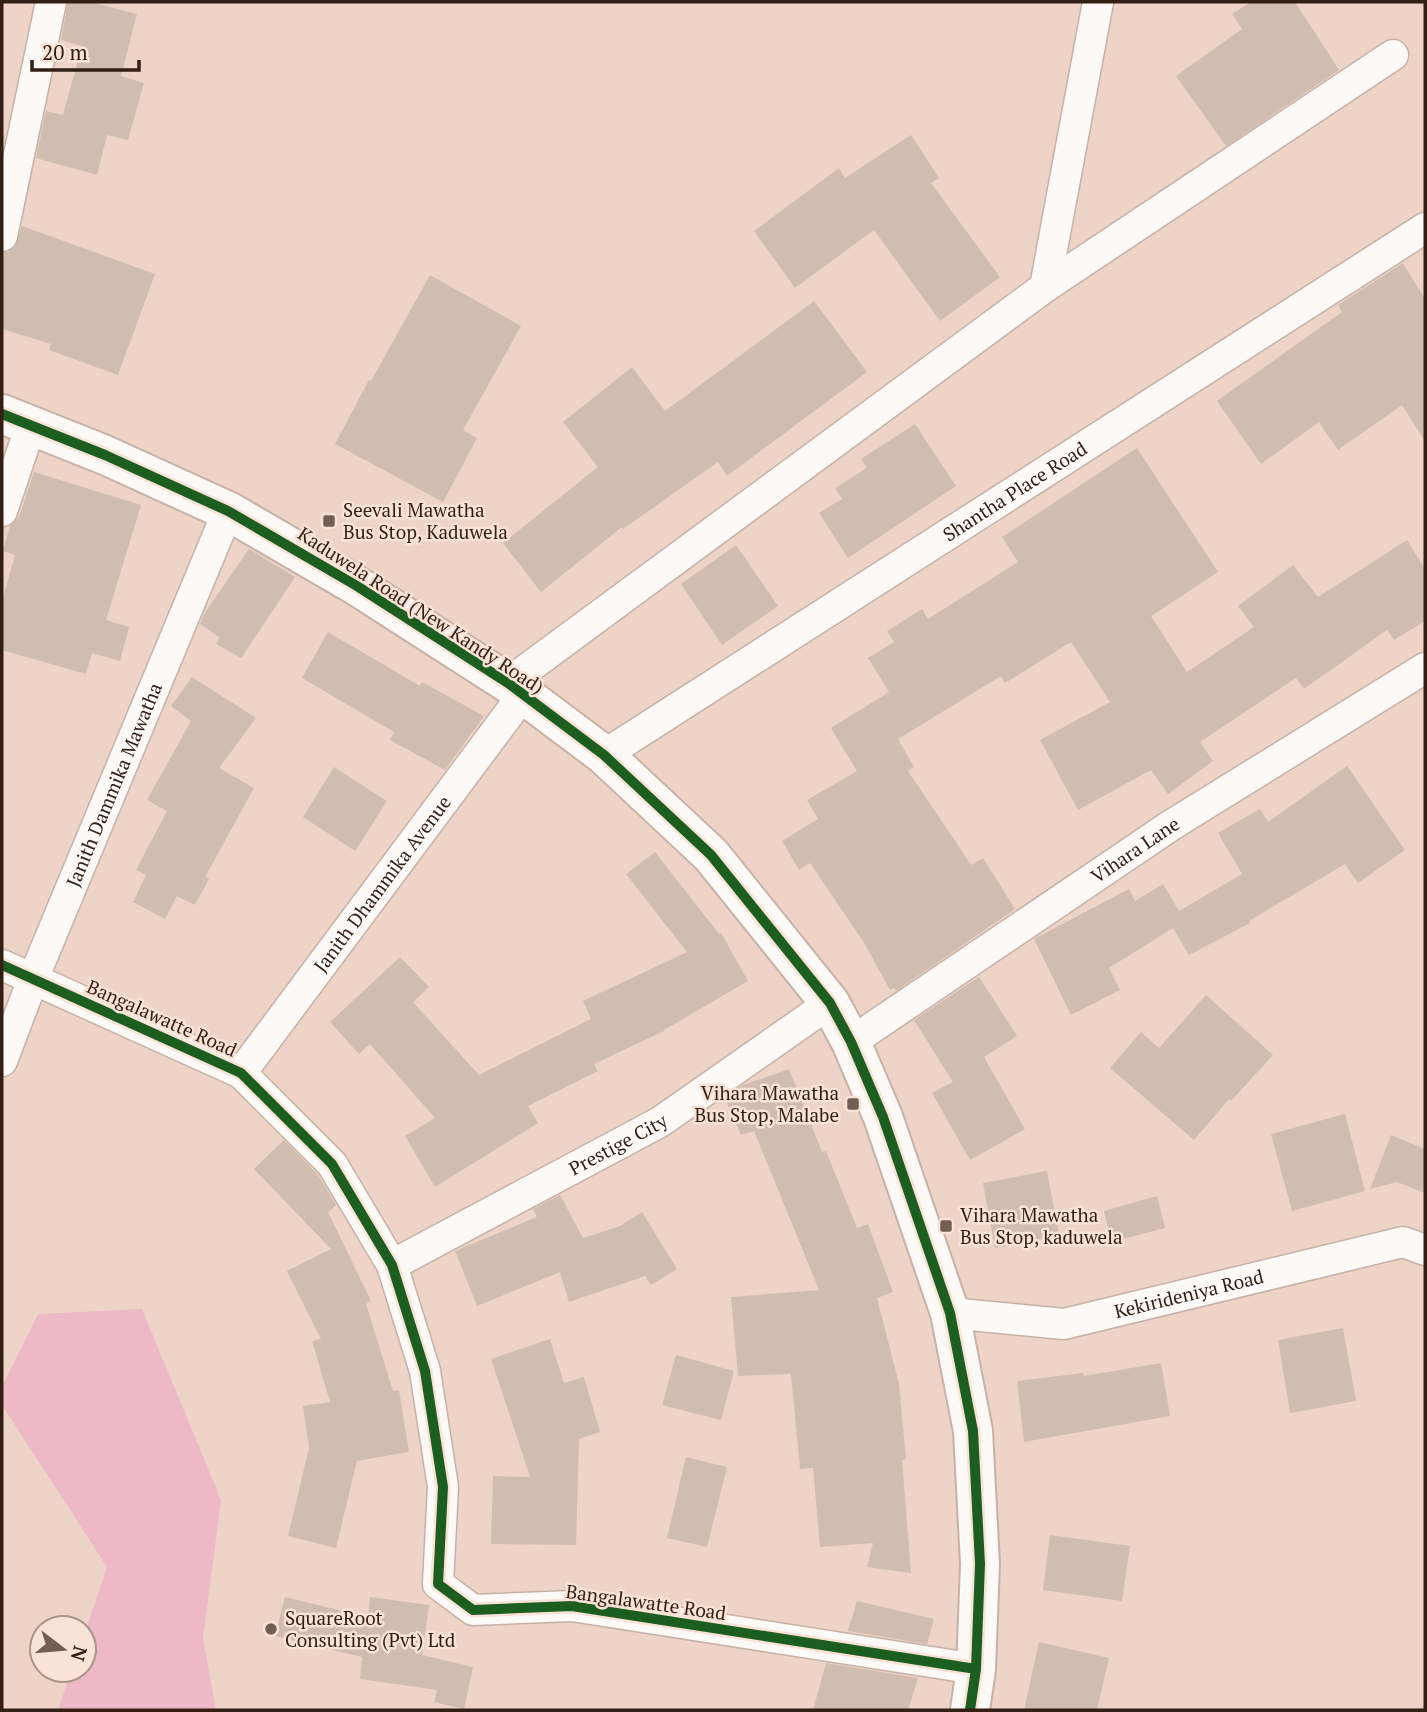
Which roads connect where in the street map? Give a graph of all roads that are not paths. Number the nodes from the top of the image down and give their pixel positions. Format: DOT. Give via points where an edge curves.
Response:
graph roads {
  1 [pos="51,2"];
  2 [pos="1098,2"];
  3 [pos="1393,55"];
  4 [pos="1425,228"];
  5 [pos="2,236"];
  6 [pos="1045,287"];
  7 [pos="16,420"];
  8 [pos="2,511"];
  9 [pos="228,511"];
  10 [pos="1425,668"];
  11 [pos="515,689"];
  12 [pos="604,755"];
  13 [pos="2,965"];
  14 [pos="33,979"];
  15 [pos="830,1003"];
  16 [pos="851,1042"];
  17 [pos="2,1061"];
  18 [pos="241,1073"];
  19 [pos="1425,1250"];
  20 [pos="392,1265"];
  21 [pos="950,1313"];
  22 [pos="976,1669"];
  23 [pos="970,1710"];
  1 -- 5 [label="street"];
  2 -- 6 [label="street"];
  3 -- 6 [label="street, Janith Dhammika Avenue"];
  4 -- 12 [label="street, Shantha Place Road"];
  6 -- 11 [label="street, Janith Dhammika Avenue"];
  7 -- 8 [label="street"];
  7 -- 9 [label="main road, Kaduwela Road (New Kandy Road)"];
  9 -- 11 [label="main road, Kaduwela Road (New Kandy Road)" via="356,586"];
  9 -- 14 [label="street, Janith Dammika Mawatha"];
  10 -- 16 [label="street, Vihara Lane" via="1170,826"];
  11 -- 12 [label="main road, Kaduwela Road (New Kandy Road)"];
  11 -- 18 [label="street, Janith Dhammika Avenue"];
  12 -- 15 [label="main road, Kaduwela Road (New Kandy Road)" via="711,855"];
  13 -- 14 [label="street, Bangalawatte Road"];
  14 -- 17 [label="street, Janith Dammika Mawatha"];
  14 -- 18 [label="street, Bangalawatte Road"];
  15 -- 16 [label="main road, Kaduwela Road (New Kandy Road)"];
  15 -- 20 [label="street, Prestige City" via="660,1122"];
  16 -- 21 [label="main road, Kaduwela Road (New Kandy Road)" via="883,1116"];
  18 -- 20 [label="street, Bangalawatte Road" via="332,1164"];
  19 -- 21 [label="street, Kekirideniya Road" via="1403,1242 1064,1324"];
  20 -- 22 [label="street, Bangalawatte Road" via="425,1371 443,1487 438,1584 473,1609 572,1606"];
  21 -- 22 [label="main road, Kaduwela Road (New Kandy Road)" via="973,1431 980,1564"];
  22 -- 23 [label="main road, Kaduwela Road (New Kandy Road)"];
}
